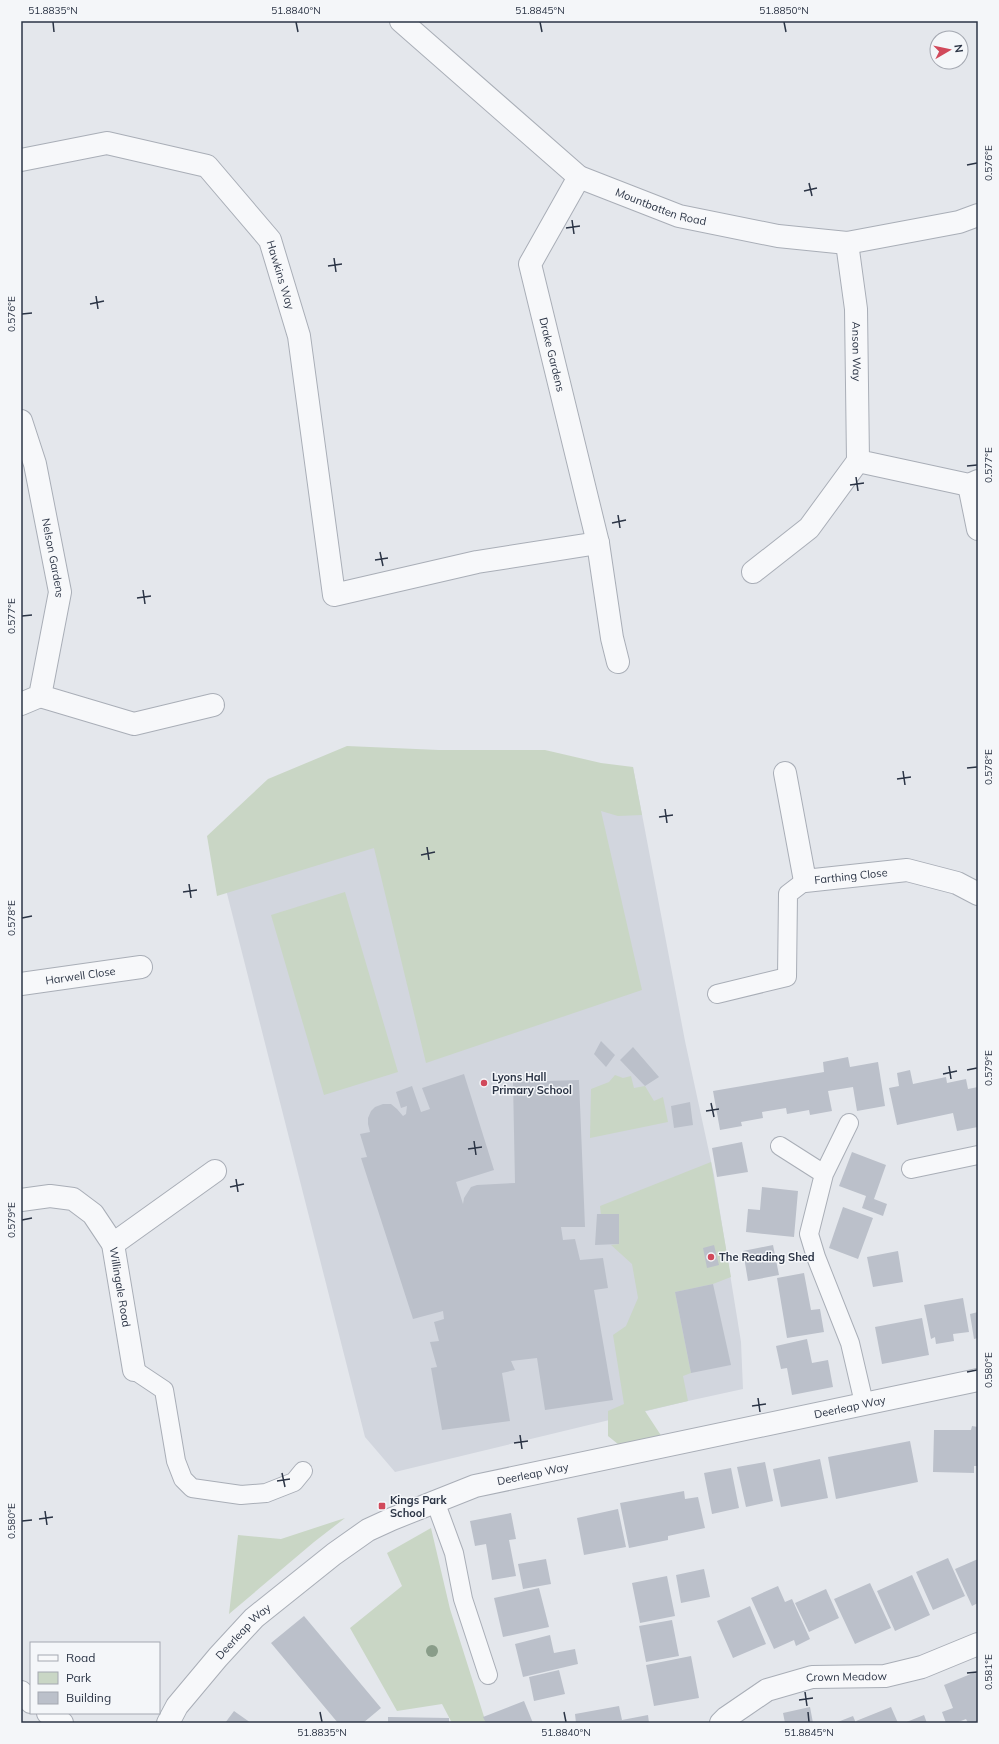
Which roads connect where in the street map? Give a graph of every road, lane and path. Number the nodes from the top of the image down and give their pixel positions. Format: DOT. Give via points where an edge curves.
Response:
graph roads {
  1 [pos="406,23"];
  2 [pos="21,160"];
  3 [pos="579,177"];
  4 [pos="978,215"];
  5 [pos="847,243"];
  6 [pos="21,421"];
  7 [pos="858,461"];
  8 [pos="974,483"];
  9 [pos="978,529"];
  10 [pos="598,543"];
  11 [pos="753,572"];
  12 [pos="618,662"];
  13 [pos="31,700"];
  14 [pos="213,705"];
  15 [pos="785,773"];
  16 [pos="805,881"];
  17 [pos="978,894"];
  18 [pos="141,967"];
  19 [pos="21,984"];
  20 [pos="717,994"];
  21 [pos="849,1123"];
  22 [pos="780,1146"];
  23 [pos="978,1155"];
  24 [pos="911,1169"];
  25 [pos="215,1171"];
  26 [pos="824,1174"];
  27 [pos="21,1200"];
  28 [pos="112,1244"];
  29 [pos="134,1370"];
  30 [pos="978,1380"];
  31 [pos="864,1403"];
  32 [pos="303,1471"];
  33 [pos="435,1501"];
  34 [pos="978,1644"];
  35 [pos="488,1675"];
  36 [pos="21,1692"];
  37 [pos="30,1701"];
  38 [pos="49,1714"];
  39 [pos="62,1723"];
  40 [pos="168,1723"];
  41 [pos="721,1723"];
  1 -- 3 [label="street, Mountbatten Road"];
  2 -- 10 [label="street, Hawkins Way" via="107,142 207,166 270,240 299,336 334,595 478,562"];
  3 -- 5 [label="street, Mountbatten Road" via="679,216 778,236"];
  3 -- 10 [label="street, Drake Gardens" via="530,264"];
  4 -- 5 [label="street, Mountbatten Road" via="959,222"];
  5 -- 7 [label="street, Anson Way" via="856,309"];
  6 -- 13 [label="street, Nelson Gardens" via="35,464 60,592"];
  7 -- 8 [label="street"];
  7 -- 11 [label="street" via="810,528"];
  8 -- 9 [label="street"];
  10 -- 12 [label="street, Drake Gardens"];
  13 -- 14 [label="street, Nelson Gardens" via="134,724"];
  15 -- 16 [label="street, Farthing Close"];
  16 -- 17 [label="street, Farthing Close" via="907,870 957,883"];
  16 -- 20 [label="lane" via="788,894 788,977"];
  18 -- 19 [label="street, Harwell Close"];
  21 -- 26 [label="lane"];
  22 -- 26 [label="lane"];
  23 -- 24 [label="lane"];
  25 -- 28 [label="street"];
  26 -- 31 [label="lane" via="809,1234 850,1342"];
  27 -- 28 [label="street, Willingale Road" via="50,1196 73,1199 93,1214"];
  28 -- 29 [label="street, Willingale Road"];
  29 -- 32 [label="lane" via="164,1390 176,1461 183,1479 192,1488 241,1495 266,1493 294,1482"];
  30 -- 31 [label="street, Deerleap Way"];
  31 -- 33 [label="street, Deerleap Way" via="475,1486"];
  33 -- 35 [label="lane" via="454,1552 463,1599"];
  33 -- 40 [label="street, Deerleap Way" via="368,1530 312,1570 254,1618 218,1657 178,1706"];
  34 -- 41 [label="street, Crown Meadow" via="922,1667 885,1676 812,1677 767,1690"];
  36 -- 37 [label="street"];
  38 -- 39 [label="street"];
}
